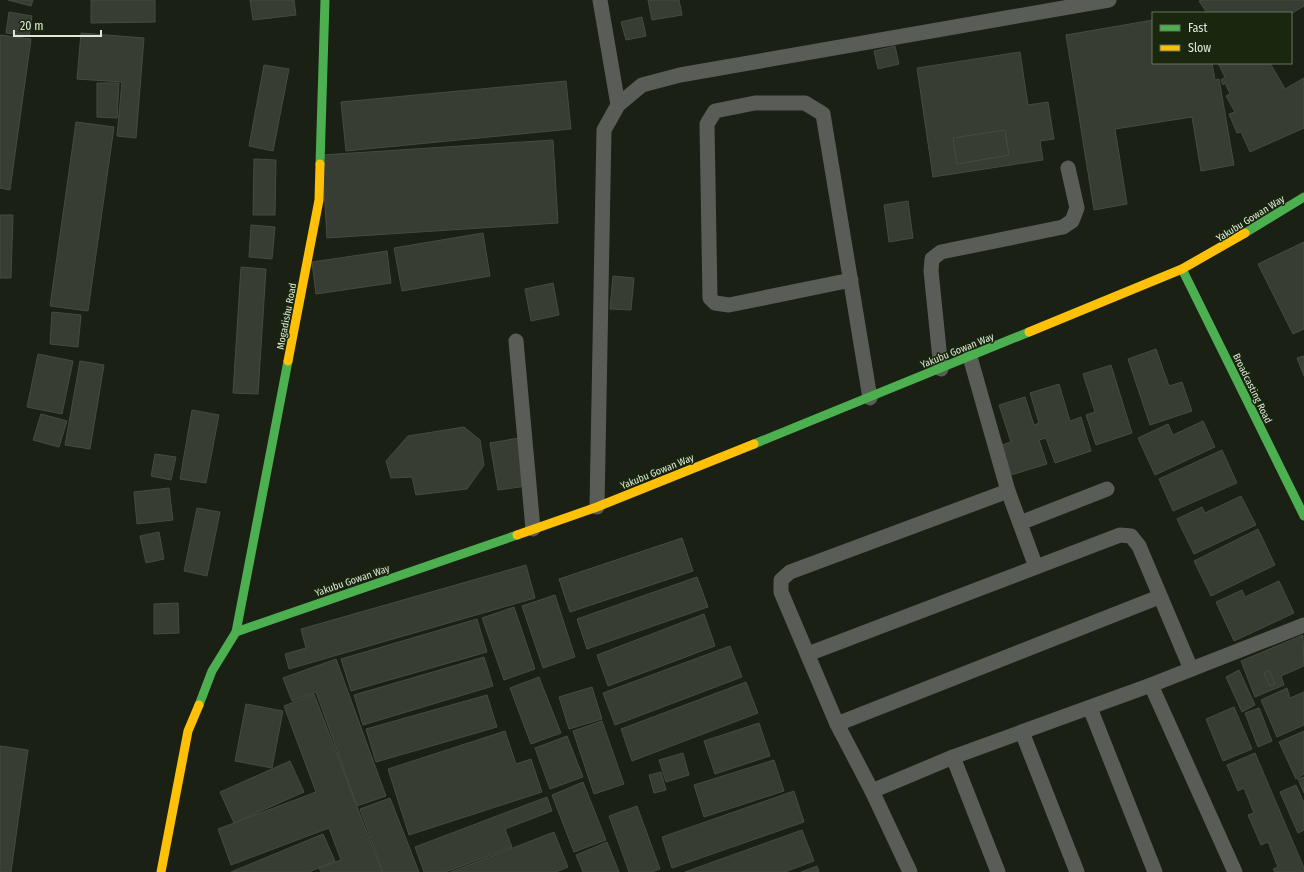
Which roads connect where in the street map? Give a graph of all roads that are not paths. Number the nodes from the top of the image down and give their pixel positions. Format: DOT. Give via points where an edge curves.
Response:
graph roads {
  1 [pos="325,0"];
  2 [pos="600,0"];
  3 [pos="1109,0"];
  4 [pos="618,105"];
  5 [pos="1068,168"];
  6 [pos="1304,198"];
  7 [pos="1182,269"];
  8 [pos="851,280"];
  9 [pos="516,341"];
  10 [pos="970,357"];
  11 [pos="941,369"];
  12 [pos="870,398"];
  13 [pos="1107,489"];
  14 [pos="1008,491"];
  15 [pos="597,507"];
  16 [pos="1304,516"];
  17 [pos="1020,522"];
  18 [pos="533,529"];
  19 [pos="1036,567"];
  20 [pos="1160,597"];
  21 [pos="1304,625"];
  22 [pos="236,632"];
  23 [pos="808,654"];
  24 [pos="1191,669"];
  25 [pos="1151,685"];
  26 [pos="1090,708"];
  27 [pos="837,724"];
  28 [pos="1022,732"];
  29 [pos="953,757"];
  30 [pos="872,791"];
  31 [pos="161,872"];
  32 [pos="910,872"];
  33 [pos="998,872"];
  34 [pos="1077,872"];
  35 [pos="1155,872"];
  36 [pos="1235,872"];
  1 -- 22 [label="street, Mogadishu Road" via="319,200"];
  2 -- 4 [label="lane"];
  3 -- 4 [label="lane" via="680,75 642,85"];
  4 -- 15 [label="lane" via="604,130"];
  5 -- 11 [label="lane" via="1077,208 1072,221 1062,227 941,252 932,259"];
  6 -- 7 [label="street, Yakubu Gowan Way"];
  7 -- 10 [label="street, Yakubu Gowan Way"];
  7 -- 16 [label="street, Broadcasting Road"];
  8 -- 8 [label="lane" via="823,114 805,103 755,103 715,111 707,124 710,298 715,303 729,305"];
  8 -- 12 [label="lane"];
  9 -- 18 [label="lane"];
  10 -- 11 [label="street, Yakubu Gowan Way"];
  10 -- 14 [label="lane"];
  11 -- 12 [label="street, Yakubu Gowan Way"];
  12 -- 15 [label="street, Yakubu Gowan Way"];
  13 -- 17 [label="lane"];
  14 -- 17 [label="lane"];
  14 -- 23 [label="lane" via="790,572 781,580 781,592"];
  15 -- 18 [label="street, Yakubu Gowan Way"];
  17 -- 19 [label="lane"];
  18 -- 22 [label="street, Yakubu Gowan Way"];
  19 -- 20 [label="lane" via="1120,535 1131,536 1138,546"];
  19 -- 23 [label="lane"];
  20 -- 24 [label="lane"];
  20 -- 27 [label="lane"];
  21 -- 24 [label="lane"];
  22 -- 31 [label="street" via="212,671 188,731"];
  23 -- 27 [label="lane"];
  24 -- 25 [label="lane"];
  25 -- 26 [label="lane"];
  25 -- 36 [label="lane"];
  26 -- 28 [label="lane"];
  26 -- 35 [label="lane"];
  27 -- 30 [label="lane"];
  28 -- 29 [label="lane"];
  28 -- 34 [label="lane"];
  29 -- 30 [label="lane"];
  29 -- 33 [label="lane"];
  30 -- 32 [label="lane"];
}
